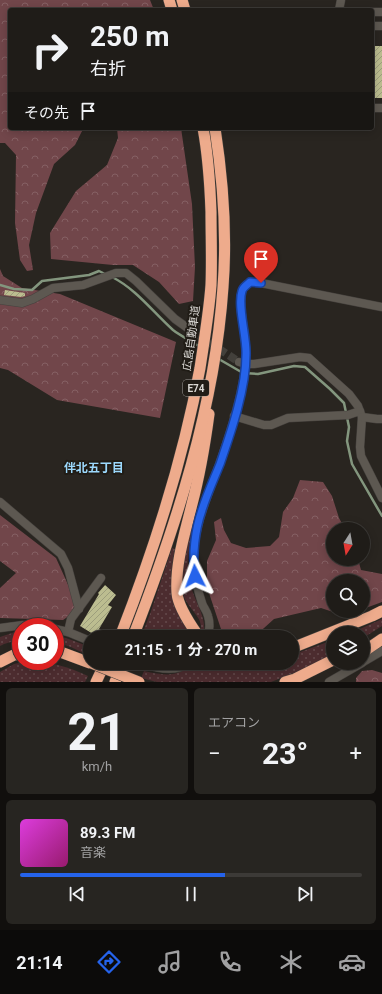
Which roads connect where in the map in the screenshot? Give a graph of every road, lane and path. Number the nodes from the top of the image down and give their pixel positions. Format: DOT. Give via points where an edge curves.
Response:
graph roads {
  1 [pos="203,130"];
  2 [pos="215,130"];
  3 [pos="0,300"];
  4 [pos="382,307"];
  5 [pos="188,329"];
  6 [pos="218,340"];
  7 [pos="242,363"];
  8 [pos="361,414"];
  9 [pos="234,416"];
  10 [pos="382,419"];
  11 [pos="382,498"];
  12 [pos="0,502"];
  13 [pos="101,578"];
  14 [pos="78,609"];
  15 [pos="382,611"];
  16 [pos="12,626"];
  17 [pos="0,628"];
  18 [pos="122,630"];
  19 [pos="136,630"];
  20 [pos="197,630"];
  21 [pos="209,630"];
  22 [pos="64,631"];
  23 [pos="382,631"];
  24 [pos="68,632"];
  25 [pos="83,638"];
  26 [pos="370,639"];
  27 [pos="382,639"];
  28 [pos="299,645"];
  29 [pos="370,647"];
  30 [pos="12,649"];
  31 [pos="382,651"];
  32 [pos="0,653"];
  33 [pos="64,654"];
  34 [pos="12,656"];
  35 [pos="370,658"];
  36 [pos="64,659"];
  37 [pos="0,662"];
  38 [pos="83,662"];
  39 [pos="83,663"];
  40 [pos="326,663"];
  41 [pos="99,670"];
  42 [pos="102,670"];
  43 [pos="105,670"];
  44 [pos="107,670"];
  45 [pos="120,670"];
  46 [pos="328,670"];
  47 [pos="350,670"];
  48 [pos="96,682"];
  49 [pos="102,682"];
  50 [pos="115,682"];
  51 [pos="120,682"];
  52 [pos="138,682"];
  53 [pos="285,682"];
  54 [pos="304,682"];
  55 [pos="329,682"];
  1 -- 18 [label="highway, 広島自動車道 / E74" via="210,182 211,234 211,285 205,336 195,395 170,495"];
  2 -- 6 [label="highway, E74" via="222,181 224,234"];
  3 -- 5 [label="street" via="22,303 52,288 83,285 116,273 126,273"];
  4 -- 7 [label="street" via="250,282 242,289 240,300 246,344"];
  6 -- 19 [label="highway, E74" via="202,420 182,496"];
  6 -- 20 [label="highway" via="207,435 178,570 177,595 187,620"];
  7 -- 8 [label="street" via="309,358 349,394"];
  7 -- 9 [label="street"];
  8 -- 9 [label="street" via="288,418 264,426"];
  8 -- 10 [label="street" via="377,420"];
  8 -- 11 [label="street" via="361,456"];
  9 -- 21 [label="street" via="201,511 195,545 194,566 197,586 208,616"];
  12 -- 14 [label="street" via="60,554 68,568"];
  13 -- 14 [label="street"];
  14 -- 24 [label="street" via="71,619"];
  15 -- 28 [label="highway"];
  16 -- 17 [label="street"];
  22 -- 24 [label="street"];
  23 -- 26 [label="highway"];
  24 -- 25 [label="street"];
  27 -- 29 [label="highway"];
  30 -- 32 [label="highway"];
  31 -- 35 [label="street"];
  33 -- 38 [label="highway"];
  34 -- 37 [label="highway"];
  36 -- 39 [label="highway"];
  40 -- 53 [label="highway"];
  41 -- 51 [label="highway"];
  42 -- 48 [label="highway"];
  43 -- 52 [label="highway, bridge"];
  44 -- 49 [label="highway"];
  45 -- 50 [label="highway"];
  46 -- 54 [label="highway"];
  47 -- 55 [label="street"];
}
